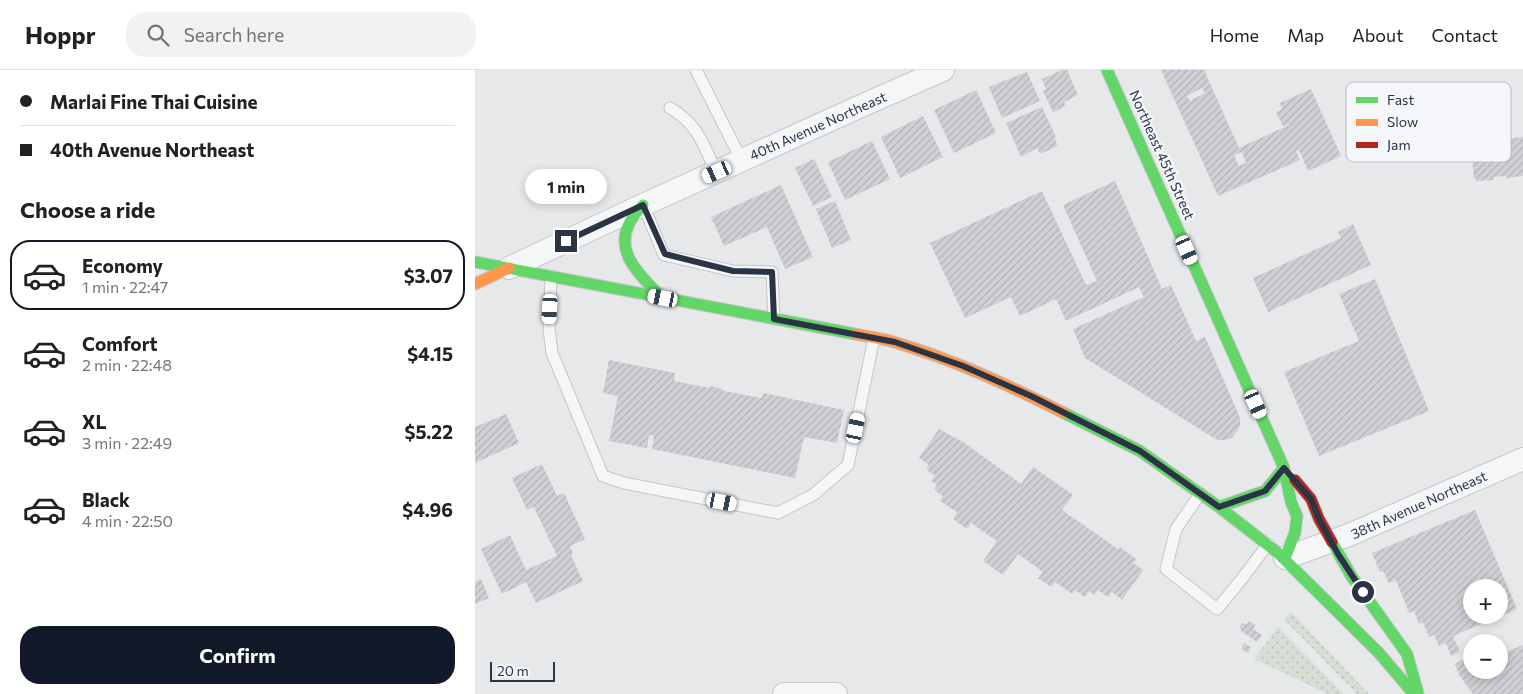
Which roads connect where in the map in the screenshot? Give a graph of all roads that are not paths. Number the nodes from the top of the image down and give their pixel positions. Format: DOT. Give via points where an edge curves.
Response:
graph roads {
  1 [pos="695,70"];
  2 [pos="943,70"];
  3 [pos="1107,70"];
  4 [pos="670,108"];
  5 [pos="742,161"];
  6 [pos="717,172"];
  7 [pos="643,205"];
  8 [pos="475,262"];
  9 [pos="509,268"];
  10 [pos="551,276"];
  11 [pos="475,284"];
  12 [pos="663,298"];
  13 [pos="774,319"];
  14 [pos="874,338"];
  15 [pos="1523,459"];
  16 [pos="1284,468"];
  17 [pos="1199,494"];
  18 [pos="1219,507"];
  19 [pos="1332,542"];
  20 [pos="1276,551"];
  21 [pos="784,694"];
  22 [pos="836,694"];
  23 [pos="1413,694"];
  24 [pos="1418,694"];
  1 -- 5 [label="lane"];
  2 -- 5 [label="street, 40th Avenue Northeast"];
  3 -- 16 [label="main road, Northeast 45th Street"];
  4 -- 6 [label="lane" via="681,114 700,136"];
  5 -- 6 [label="street, 40th Avenue Northeast"];
  6 -- 7 [label="street, 40th Avenue Northeast"];
  7 -- 9 [label="street, 40th Avenue Northeast"];
  7 -- 12 [label="main road" via="629,223 623,243 632,266"];
  7 -- 13 [label="lane" via="665,254 733,271 772,272"];
  8 -- 9 [label="main road"];
  9 -- 10 [label="main road"];
  9 -- 11 [label="main road, 40th Avenue Northeast"];
  10 -- 12 [label="main road"];
  10 -- 14 [label="lane" via="549,329 552,353 603,476 624,483 778,513 813,495 848,464"];
  12 -- 13 [label="main road"];
  13 -- 14 [label="main road"];
  14 -- 17 [label="main road" via="963,366 1031,396 1140,451"];
  15 -- 19 [label="street, 38th Avenue Northeast"];
  16 -- 18 [label="main road" via="1265,491"];
  16 -- 19 [label="main road" via="1311,499"];
  16 -- 20 [label="main road, Northeast 45th Street" via="1297,516 1295,533"];
  17 -- 18 [label="main road"];
  17 -- 20 [label="lane" via="1176,529 1166,569 1217,609 1241,580"];
  18 -- 20 [label="main road"];
  19 -- 20 [label="street, 38th Avenue Northeast"];
  19 -- 24 [label="main road" via="1352,577 1407,654"];
  20 -- 23 [label="main road" via="1379,652"];
  21 -- 22 [label="street"];
}
